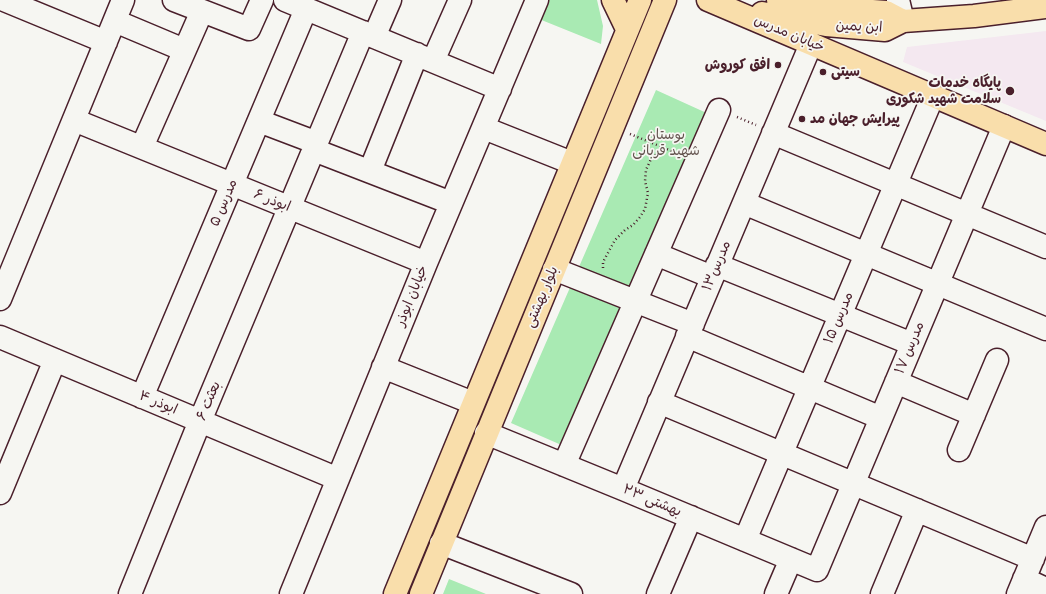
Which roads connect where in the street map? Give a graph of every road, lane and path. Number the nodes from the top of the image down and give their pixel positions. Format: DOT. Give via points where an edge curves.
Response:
graph roads {
  1 [pos="4,0"];
  2 [pos="123,0"];
  3 [pos="174,0"];
  4 [pos="262,0"];
  5 [pos="285,0"];
  6 [pos="390,0"];
  7 [pos="460,0"];
  8 [pos="537,0"];
  9 [pos="613,0"];
  10 [pos="640,0"];
  11 [pos="665,0"];
  12 [pos="778,0"];
  13 [pos="714,3"];
  14 [pos="831,4"];
  15 [pos="1046,7"];
  16 [pos="45,8"];
  17 [pos="318,8"];
  18 [pos="900,10"];
  19 [pos="202,11"];
  20 [pos="115,21"];
  21 [pos="627,29"];
  22 [pos="369,35"];
  23 [pos="106,42"];
  24 [pos="811,44"];
  25 [pos="184,50"];
  26 [pos="425,58"];
  27 [pos="614,62"];
  28 [pos="636,70"];
  29 [pos="500,89"];
  30 [pos="933,96"];
  31 [pos="719,110"];
  32 [pos="74,120"];
  33 [pos="259,121"];
  34 [pos="613,126"];
  35 [pos="1004,126"];
  36 [pos="484,128"];
  37 [pos="773,133"];
  38 [pos="1040,136"];
  39 [pos="315,146"];
  40 [pos="142,147"];
  41 [pos="664,148"];
  42 [pos="696,162"];
  43 [pos="572,163"];
  44 [pos="370,171"];
  45 [pos="232,184"];
  46 [pos="896,184"];
  47 [pos="744,202"];
  48 [pos="451,203"];
  49 [pos="290,208"];
  50 [pos="967,214"];
  51 [pos="1046,246"];
  52 [pos="656,254"];
  53 [pos="866,254"];
  54 [pos="426,263"];
  55 [pos="554,268"];
  56 [pos="715,271"];
  57 [pos="938,284"];
  58 [pos="602,288"];
  59 [pos="0,299"];
  60 [pos="636,301"];
  61 [pos="840,315"];
  62 [pos="1046,329"];
  63 [pos="690,330"];
  64 [pos="0,337"];
  65 [pos="912,344"];
  66 [pos="55,360"];
  67 [pos="997,360"];
  68 [pos="383,367"];
  69 [pos="896,382"];
  70 [pos="809,388"];
  71 [pos="142,396"];
  72 [pos="659,402"];
  73 [pos="473,403"];
  74 [pos="974,414"];
  75 [pos="881,418"];
  76 [pos="200,421"];
  77 [pos="486,433"];
  78 [pos="959,450"];
  79 [pos="782,454"];
  80 [pos="564,465"];
  81 [pos="338,479"];
  82 [pos="853,484"];
  83 [pos="623,489"];
  84 [pos="0,493"];
  85 [pos="917,510"];
  86 [pos="691,517"];
  87 [pos="1046,527"];
  88 [pos="745,540"];
  89 [pos="441,543"];
  90 [pos="791,559"];
  91 [pos="1032,559"];
  92 [pos="817,570"];
  93 [pos="1021,587"];
  94 [pos="1046,589"];
  95 [pos="130,594"];
  96 [pos="291,594"];
  97 [pos="395,594"];
  98 [pos="420,594"];
  99 [pos="571,594"];
  100 [pos="658,594"];
  101 [pos="776,594"];
  102 [pos="882,594"];
  1 -- 16 [label="street"];
  2 -- 20 [label="street"];
  3 -- 19 [label="street"];
  4 -- 19 [label="street" via="249,29"];
  5 -- 17 [label="street"];
  6 -- 22 [label="street, بعثت ۶"];
  7 -- 26 [label="street"];
  8 -- 29 [label="street, خیابان ابوذر"];
  9 -- 21 [label="main road"];
  10 -- 21 [label="main road, بلوار بهشتی"];
  11 -- 28 [label="main road, بلوار بهشتی"];
  12 -- 14 [label="main road, خیابان مدرس"];
  13 -- 18 [label="main road, ابن یمین" via="826,25 885,30"];
  13 -- 24 [label="main road, خیابان مدرس"];
  14 -- 18 [label="main road, خیابان مدرس" via="886,12"];
  15 -- 18 [label="main road, ابن یمین" via="974,16"];
  16 -- 23 [label="street"];
  17 -- 22 [label="street"];
  17 -- 33 [label="street, مدرس ۵"];
  19 -- 25 [label="street"];
  20 -- 23 [label="street"];
  20 -- 25 [label="street"];
  21 -- 27 [label="main road, بلوار بهشتی"];
  22 -- 26 [label="street"];
  22 -- 39 [label="street, بعثت ۶"];
  23 -- 32 [label="street"];
  24 -- 30 [label="main road, خیابان مدرس"];
  24 -- 37 [label="street, مدرس۱۳"];
  25 -- 40 [label="street"];
  26 -- 29 [label="street"];
  26 -- 44 [label="street"];
  27 -- 28 [label="main road"];
  27 -- 43 [label="main road, بلوار بهشتی"];
  28 -- 34 [label="main road, بلوار بهشتی"];
  29 -- 36 [label="street, خیابان ابوذر"];
  30 -- 35 [label="main road, خیابان مدرس"];
  30 -- 46 [label="street, مدرس ۱۵"];
  31 -- 37 [label="path"];
  31 -- 42 [label="street"];
  32 -- 40 [label="street, ابوذر ۶"];
  32 -- 59 [label="street"];
  33 -- 39 [label="street"];
  33 -- 45 [label="street, مدرس ۵"];
  34 -- 41 [label="path"];
  34 -- 55 [label="main road, بلوار بهشتی"];
  35 -- 38 [label="main road, خیابان مدرس"];
  35 -- 50 [label="street, مدرس ۱۷"];
  36 -- 43 [label="street"];
  36 -- 48 [label="street, خیابان ابوذر"];
  37 -- 46 [label="street"];
  37 -- 47 [label="street, مدرس۱۳"];
  39 -- 44 [label="street"];
  39 -- 49 [label="street, بعثت ۶"];
  40 -- 45 [label="street, ابوذر ۶"];
  41 -- 42 [label="path"];
  41 -- 58 [label="path" via="651,159 646,170 648,193 645,209 633,225 615,240 603,262"];
  42 -- 52 [label="street"];
  43 -- 73 [label="main road, بلوار بهشتی"];
  44 -- 48 [label="street"];
  45 -- 49 [label="street, ابوذر ۶"];
  45 -- 71 [label="street, مدرس ۵"];
  46 -- 50 [label="street"];
  46 -- 53 [label="street, مدرس ۱۵"];
  47 -- 53 [label="street"];
  47 -- 56 [label="street, مدرس۱۳"];
  48 -- 54 [label="street, خیابان ابوذر"];
  49 -- 54 [label="street, ابوذر ۶"];
  49 -- 76 [label="street, بعثت ۶"];
  50 -- 51 [label="street"];
  50 -- 57 [label="street, مدرس ۱۷"];
  52 -- 56 [label="street"];
  52 -- 60 [label="street"];
  53 -- 57 [label="street"];
  53 -- 61 [label="street, مدرس ۱۵"];
  54 -- 68 [label="street, خیابان ابوذر"];
  55 -- 58 [label="street"];
  55 -- 77 [label="main road, بلوار بهشتی"];
  56 -- 61 [label="street"];
  56 -- 63 [label="street, مدرس۱۳"];
  57 -- 62 [label="street"];
  57 -- 65 [label="street, مدرس ۱۷"];
  58 -- 60 [label="street"];
  60 -- 63 [label="street"];
  60 -- 80 [label="street"];
  61 -- 65 [label="street"];
  61 -- 70 [label="street, مدرس ۱۵"];
  63 -- 70 [label="street"];
  63 -- 72 [label="street, مدرس۱۳"];
  64 -- 66 [label="street, ابوذر ۴"];
  65 -- 69 [label="street, مدرس ۱۷"];
  66 -- 71 [label="street, ابوذر ۴"];
  66 -- 84 [label="street"];
  67 -- 74 [label="street"];
  68 -- 73 [label="street"];
  68 -- 81 [label="street, خیابان ابوذر"];
  69 -- 74 [label="street"];
  69 -- 75 [label="street, مدرس ۱۷"];
  70 -- 75 [label="street"];
  70 -- 79 [label="street, مدرس ۱۵"];
  71 -- 76 [label="street, ابوذر ۴"];
  72 -- 79 [label="street"];
  72 -- 83 [label="street, مدرس۱۳"];
  73 -- 97 [label="main road, بلوار بهشتی"];
  74 -- 78 [label="street"];
  75 -- 82 [label="street, مدرس ۱۷"];
  76 -- 81 [label="street, ابوذر ۴"];
  76 -- 95 [label="street, بعثت ۶"];
  77 -- 80 [label="street, بهشتی ۲۳"];
  77 -- 89 [label="main road, بلوار بهشتی"];
  79 -- 82 [label="street"];
  79 -- 88 [label="street, مدرس ۱۵"];
  80 -- 83 [label="street, بهشتی ۲۳"];
  81 -- 96 [label="street, خیابان ابوذر"];
  82 -- 85 [label="street"];
  82 -- 92 [label="street, مدرس ۱۷"];
  83 -- 86 [label="street, بهشتی ۲۳"];
  85 -- 91 [label="street"];
  85 -- 102 [label="street"];
  86 -- 88 [label="street, بهشتی ۲۳"];
  86 -- 100 [label="street"];
  87 -- 91 [label="street"];
  88 -- 90 [label="street, بهشتی ۲۳"];
  89 -- 98 [label="main road, بلوار بهشتی"];
  89 -- 99 [label="street"];
  90 -- 92 [label="street, بهشتی ۲۳"];
  90 -- 101 [label="street"];
  91 -- 93 [label="street"];
  93 -- 94 [label="street"];
}
